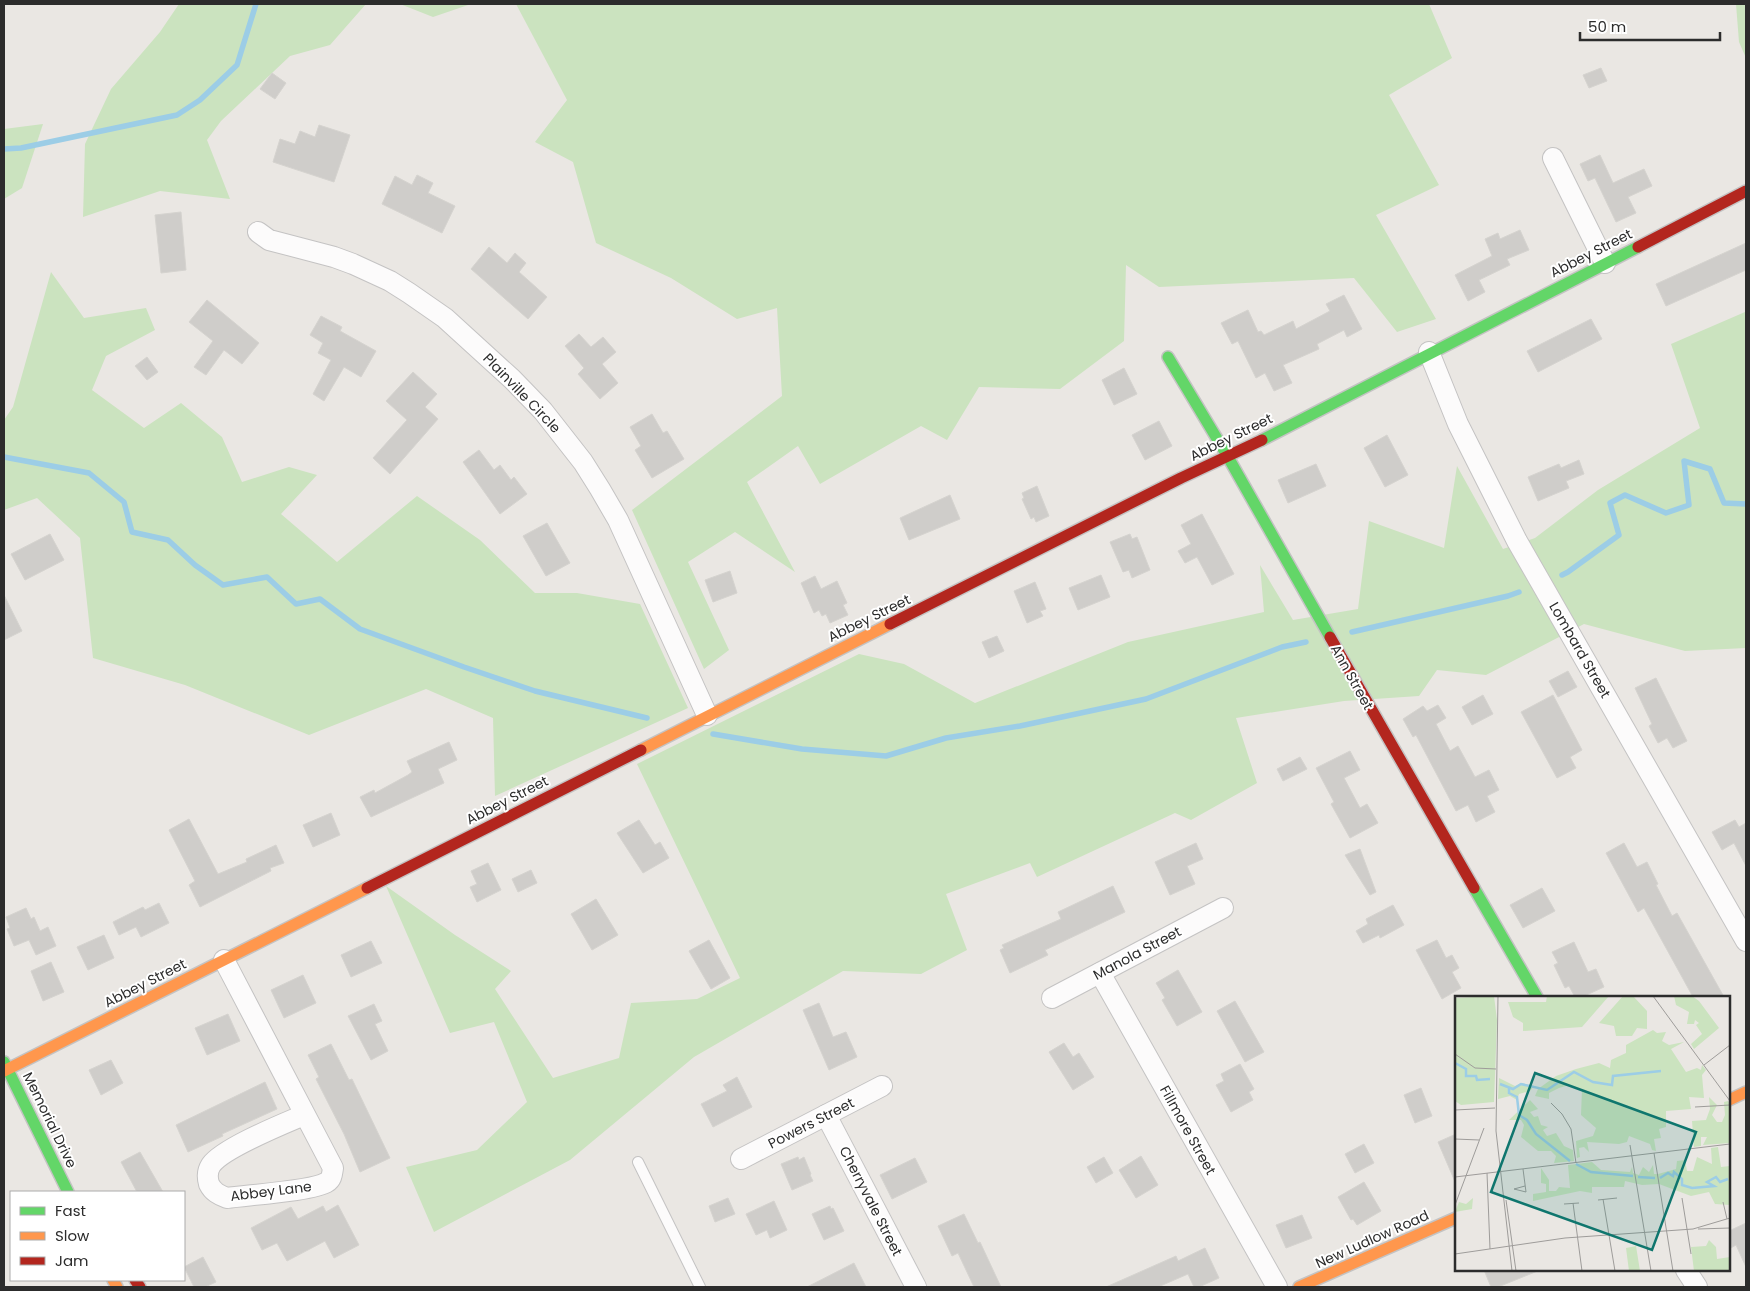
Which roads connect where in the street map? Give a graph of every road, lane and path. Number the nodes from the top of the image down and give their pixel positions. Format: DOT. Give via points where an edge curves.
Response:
graph roads {
  1 [pos="1553,158"];
  2 [pos="1746,191"];
  3 [pos="258,232"];
  4 [pos="1604,263"];
  5 [pos="1429,352"];
  6 [pos="1168,357"];
  7 [pos="1228,457"];
  8 [pos="708,715"];
  9 [pos="1223,908"];
  10 [pos="1746,941"];
  11 [pos="224,960"];
  12 [pos="1100,972"];
  13 [pos="1536,996"];
  14 [pos="1052,998"];
  15 [pos="5,1068"];
  16 [pos="882,1086"];
  17 [pos="1746,1092"];
  18 [pos="1730,1100"];
  19 [pos="304,1115"];
  20 [pos="826,1115"];
  21 [pos="741,1159"];
  22 [pos="638,1162"];
  23 [pos="67,1191"];
  24 [pos="1455,1218"];
  25 [pos="1687,1271"];
  26 [pos="700,1287"];
  27 [pos="916,1287"];
  28 [pos="1277,1287"];
  29 [pos="1299,1287"];
  30 [pos="1696,1287"];
  1 -- 4 [label="street"];
  2 -- 4 [label="street, Abbey Street"];
  3 -- 8 [label="street, Plainville Circle" via="270,240 334,257 390,281 445,318 543,411 583,462 618,520"];
  4 -- 5 [label="street, Abbey Street"];
  5 -- 7 [label="street, Abbey Street"];
  5 -- 10 [label="street, Lombard Street" via="1458,424 1516,542"];
  6 -- 7 [label="street, Ann Street"];
  7 -- 8 [label="street, Abbey Street"];
  7 -- 13 [label="street, Ann Street"];
  8 -- 11 [label="street, Abbey Street"];
  9 -- 12 [label="street, Manola Street"];
  11 -- 15 [label="street, Abbey Street"];
  11 -- 19 [label="street, Abbey Lane"];
  12 -- 14 [label="street, Manola Street"];
  12 -- 28 [label="street, Fillmore Street"];
  15 -- 23 [label="street, Memorial Drive"];
  16 -- 20 [label="street, Powers Street"];
  17 -- 18 [label="street"];
  19 -- 19 [label="street, Abbey Lane" via="221,1156 211,1164 208,1172 211,1188 227,1198 292,1190 328,1181 333,1168"];
  20 -- 21 [label="street, Powers Street"];
  20 -- 27 [label="street, Cherryvale Street"];
  22 -- 26 [label="lane"];
  24 -- 29 [label="street, New Ludlow Road"];
  25 -- 30 [label="street"];
}
